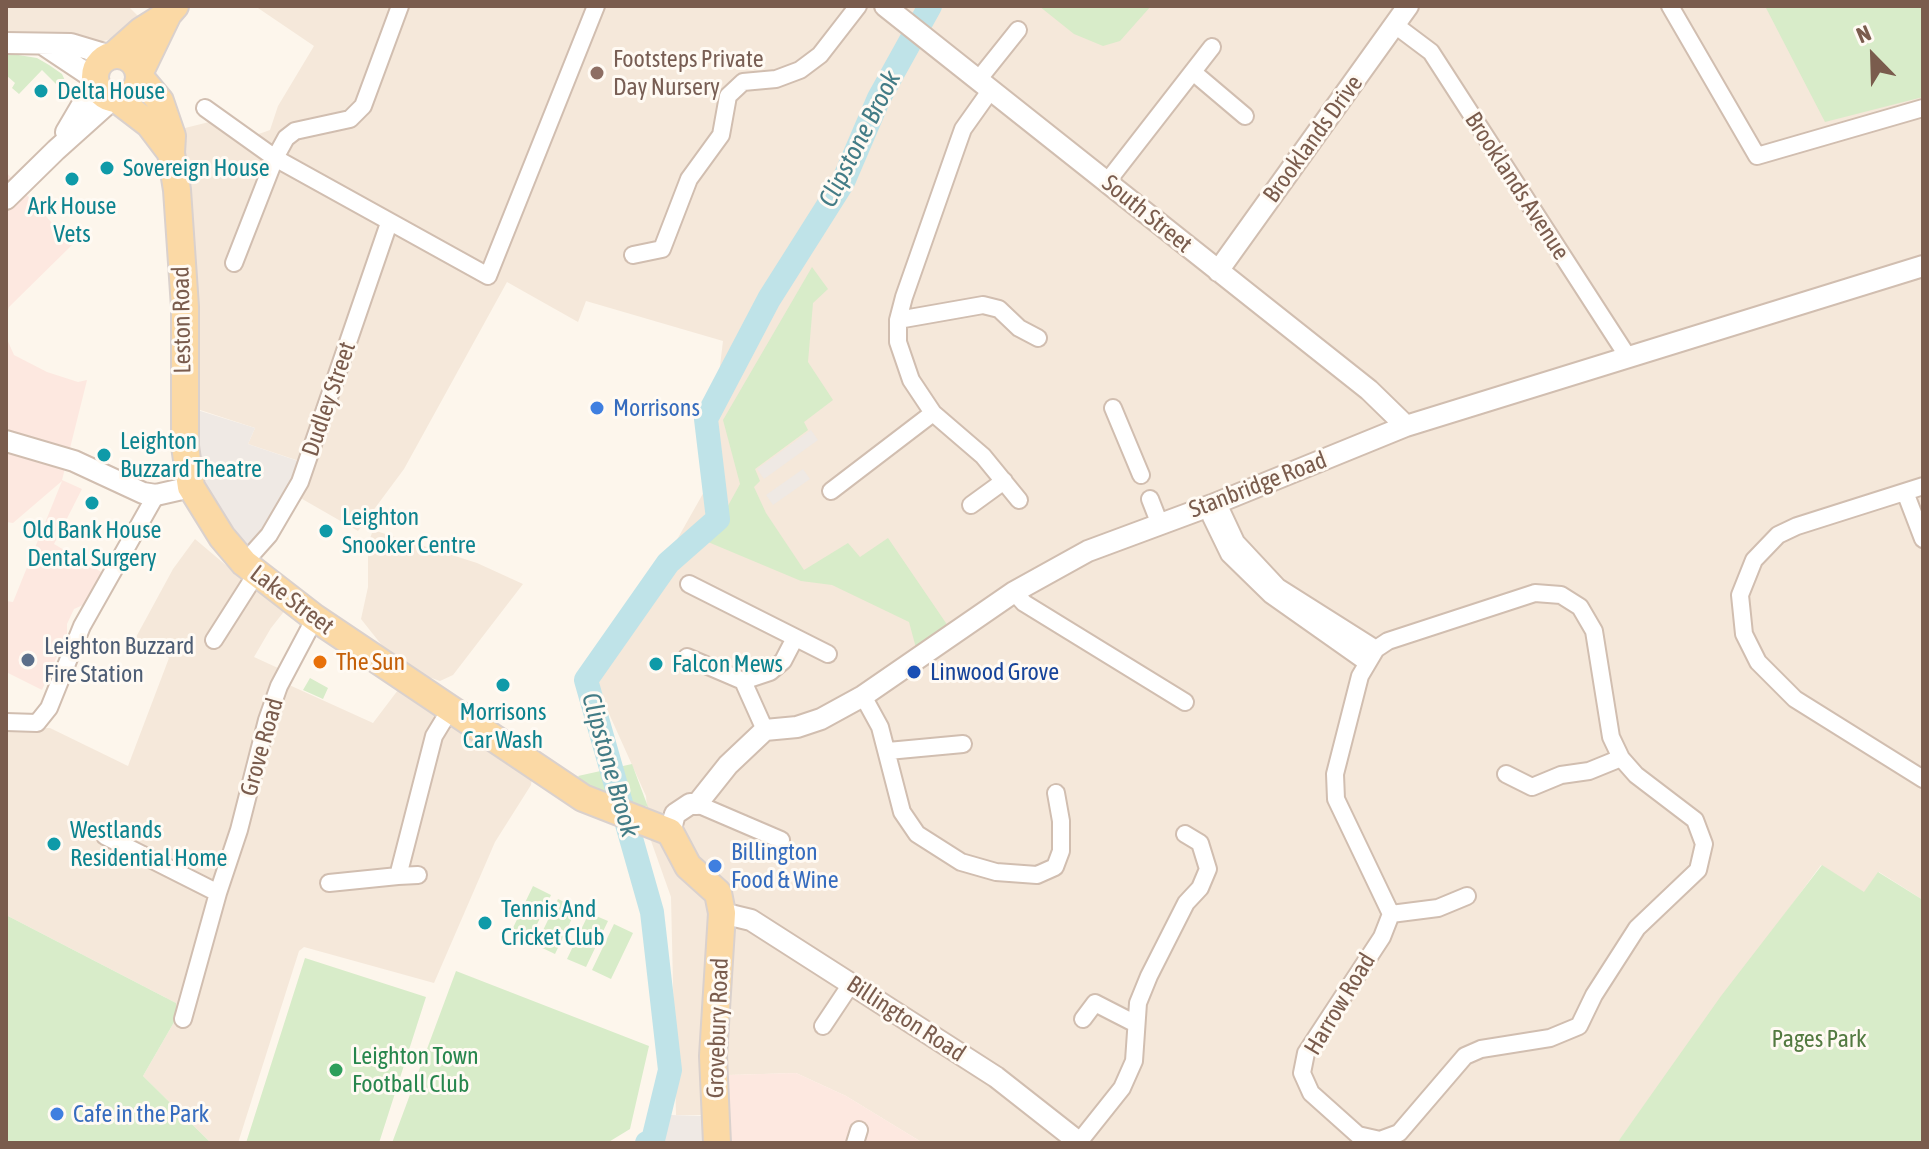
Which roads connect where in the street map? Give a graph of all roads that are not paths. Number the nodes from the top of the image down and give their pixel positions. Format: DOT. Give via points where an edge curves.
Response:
graph roads {
  1 [pos="400,6"];
  2 [pos="596,6"];
  3 [pos="858,6"];
  4 [pos="1408,6"];
  5 [pos="1670,6"];
  6 [pos="167,9"];
  7 [pos="893,12"];
  8 [pos="1395,25"];
  9 [pos="1018,30"];
  10 [pos="6,43"];
  11 [pos="40,43"];
  12 [pos="1212,47"];
  13 [pos="113,55"];
  14 [pos="1193,72"];
  15 [pos="139,75"];
  16 [pos="984,85"];
  17 [pos="105,89"];
  18 [pos="205,108"];
  19 [pos="1923,108"];
  20 [pos="1245,116"];
  21 [pos="171,153"];
  22 [pos="275,158"];
  23 [pos="1107,182"];
  24 [pos="13,193"];
  25 [pos="389,223"];
  26 [pos="633,255"];
  27 [pos="234,263"];
  28 [pos="1923,266"];
  29 [pos="1218,271"];
  30 [pos="898,320"];
  31 [pos="1038,338"];
  32 [pos="1628,357"];
  33 [pos="1113,408"];
  34 [pos="933,413"];
  35 [pos="1406,426"];
  36 [pos="6,441"];
  37 [pos="1141,475"];
  38 [pos="1004,481"];
  39 [pos="1923,486"];
  40 [pos="191,487"];
  41 [pos="831,491"];
  42 [pos="1905,492"];
  43 [pos="156,495"];
  44 [pos="1150,499"];
  45 [pos="1019,500"];
  46 [pos="971,505"];
  47 [pos="1212,505"];
  48 [pos="1159,522"];
  49 [pos="1923,539"];
  50 [pos="250,569"];
  51 [pos="689,584"];
  52 [pos="1014,592"];
  53 [pos="315,618"];
  54 [pos="795,638"];
  55 [pos="214,640"];
  56 [pos="828,654"];
  57 [pos="1371,656"];
  58 [pos="687,657"];
  59 [pos="743,681"];
  60 [pos="863,696"];
  61 [pos="1185,702"];
  62 [pos="451,708"];
  63 [pos="6,722"];
  64 [pos="765,730"];
  65 [pos="963,744"];
  66 [pos="888,751"];
  67 [pos="1621,758"];
  68 [pos="1506,774"];
  69 [pos="1923,779"];
  70 [pos="1056,793"];
  71 [pos="697,804"];
  72 [pos="661,828"];
  73 [pos="1185,834"];
  74 [pos="105,836"];
  75 [pos="781,840"];
  76 [pos="418,875"];
  77 [pos="398,876"];
  78 [pos="329,883"];
  79 [pos="218,893"];
  80 [pos="1467,896"];
  81 [pos="722,913"];
  82 [pos="1391,914"];
  83 [pos="851,984"];
  84 [pos="183,1019"];
  85 [pos="1083,1019"];
  86 [pos="1136,1024"];
  87 [pos="823,1026"];
  88 [pos="1080,1142"];
  89 [pos="717,1143"];
  1 -- 22 [label="street" via="360,111 350,119 295,131"];
  2 -- 25 [label="street" via="488,276"];
  3 -- 26 [label="street" via="820,55 800,70 743,82 728,96 721,135 689,179 662,249"];
  4 -- 8 [label="street, Brooklands Drive"];
  5 -- 19 [label="street" via="1757,156"];
  6 -- 13 [label="main road"];
  6 -- 15 [label="main road"];
  7 -- 16 [label="street, South Street"];
  8 -- 29 [label="street, Brooklands Drive"];
  8 -- 32 [label="street, Brooklands Avenue" via="1431,52"];
  9 -- 16 [label="street"];
  10 -- 11 [label="street"];
  11 -- 13 [label="street" via="71,44"];
  11 -- 17 [label="street, Leston Road"];
  12 -- 14 [label="street"];
  13 -- 15 [label="main road" via="128,57"];
  13 -- 17 [label="main road" via="101,62"];
  14 -- 20 [label="street"];
  14 -- 23 [label="street"];
  15 -- 17 [label="main road" via="129,95"];
  15 -- 21 [label="main road, Leston Road" via="160,101 172,136"];
  16 -- 23 [label="street, South Street"];
  16 -- 30 [label="street" via="963,129"];
  17 -- 21 [label="main road, Leston Road" via="149,124"];
  17 -- 24 [label="street"];
  18 -- 22 [label="street"];
  21 -- 40 [label="main road, Leston Road" via="185,307 183,411"];
  22 -- 25 [label="street"];
  22 -- 27 [label="street"];
  23 -- 29 [label="street, South Street"];
  25 -- 50 [label="street, Dudley Street" via="300,482"];
  28 -- 32 [label="street, Stanbridge Road"];
  29 -- 35 [label="street, South Street" via="1369,390"];
  30 -- 31 [label="street" via="983,305 999,309"];
  30 -- 34 [label="street" via="898,342 911,380"];
  32 -- 35 [label="street, Stanbridge Road"];
  33 -- 37 [label="street"];
  34 -- 38 [label="street"];
  34 -- 41 [label="street"];
  35 -- 47 [label="street, Stanbridge Road"];
  36 -- 43 [label="street" via="74,461"];
  38 -- 45 [label="street"];
  38 -- 46 [label="street"];
  39 -- 42 [label="street"];
  40 -- 43 [label="street"];
  40 -- 50 [label="main road, Lake Street" via="222,537"];
  42 -- 49 [label="street"];
  42 -- 69 [label="street" via="1778,535 1754,560 1740,595 1744,634 1758,662 1795,699"];
  43 -- 63 [label="street" via="82,626 49,708 37,723"];
  44 -- 48 [label="street"];
  47 -- 48 [label="street, Stanbridge Road"];
  47 -- 57 [label="street" via="1211,517 1229,554 1271,595"];
  48 -- 52 [label="street, Stanbridge Road" via="1088,551"];
  50 -- 53 [label="main road, Lake Street"];
  50 -- 55 [label="street, Dudley Street"];
  51 -- 54 [label="street"];
  52 -- 60 [label="street, Stanbridge Road"];
  52 -- 61 [label="street"];
  53 -- 62 [label="main road, Lake Street"];
  53 -- 79 [label="street, Grove Road" via="279,686"];
  54 -- 56 [label="street"];
  54 -- 59 [label="street" via="770,672"];
  57 -- 67 [label="street, Harrow Road" via="1388,641 1535,593 1561,595 1580,607 1594,631 1611,737"];
  57 -- 82 [label="street" via="1360,676 1335,774 1336,799"];
  58 -- 59 [label="street"];
  59 -- 64 [label="street"];
  60 -- 64 [label="street, Stanbridge Road" via="821,719"];
  60 -- 66 [label="street"];
  62 -- 72 [label="main road, Lake Street" via="583,798"];
  62 -- 77 [label="street" via="434,736"];
  64 -- 71 [label="street"];
  65 -- 66 [label="street"];
  66 -- 70 [label="street" via="902,812 917,834 961,862 996,872 1037,875 1055,867 1061,851"];
  67 -- 68 [label="street" via="1532,787"];
  67 -- 82 [label="street, Harrow Road" via="1695,820 1704,844 1698,870 1637,928 1579,1026 1550,1038 1465,1056 1399,1133 1380,1140 1358,1135 1311,1093 1302,1073 1306,1053 1382,937"];
  71 -- 72 [label="street"];
  71 -- 75 [label="street"];
  72 -- 81 [label="main road" via="688,866 718,893"];
  73 -- 86 [label="street" via="1200,843 1208,869 1149,976"];
  74 -- 79 [label="street"];
  76 -- 77 [label="street"];
  77 -- 78 [label="street"];
  79 -- 84 [label="street, Grove Road"];
  80 -- 82 [label="street" via="1438,908"];
  81 -- 83 [label="street, Billington Road" via="751,920"];
  81 -- 89 [label="main road, Grovebury Road" via="713,1056"];
  83 -- 87 [label="street"];
  83 -- 88 [label="street, Billington Road" via="996,1077"];
  85 -- 86 [label="street" via="1095,1003"];
  86 -- 88 [label="street" via="1134,1061 1122,1088"];
}
